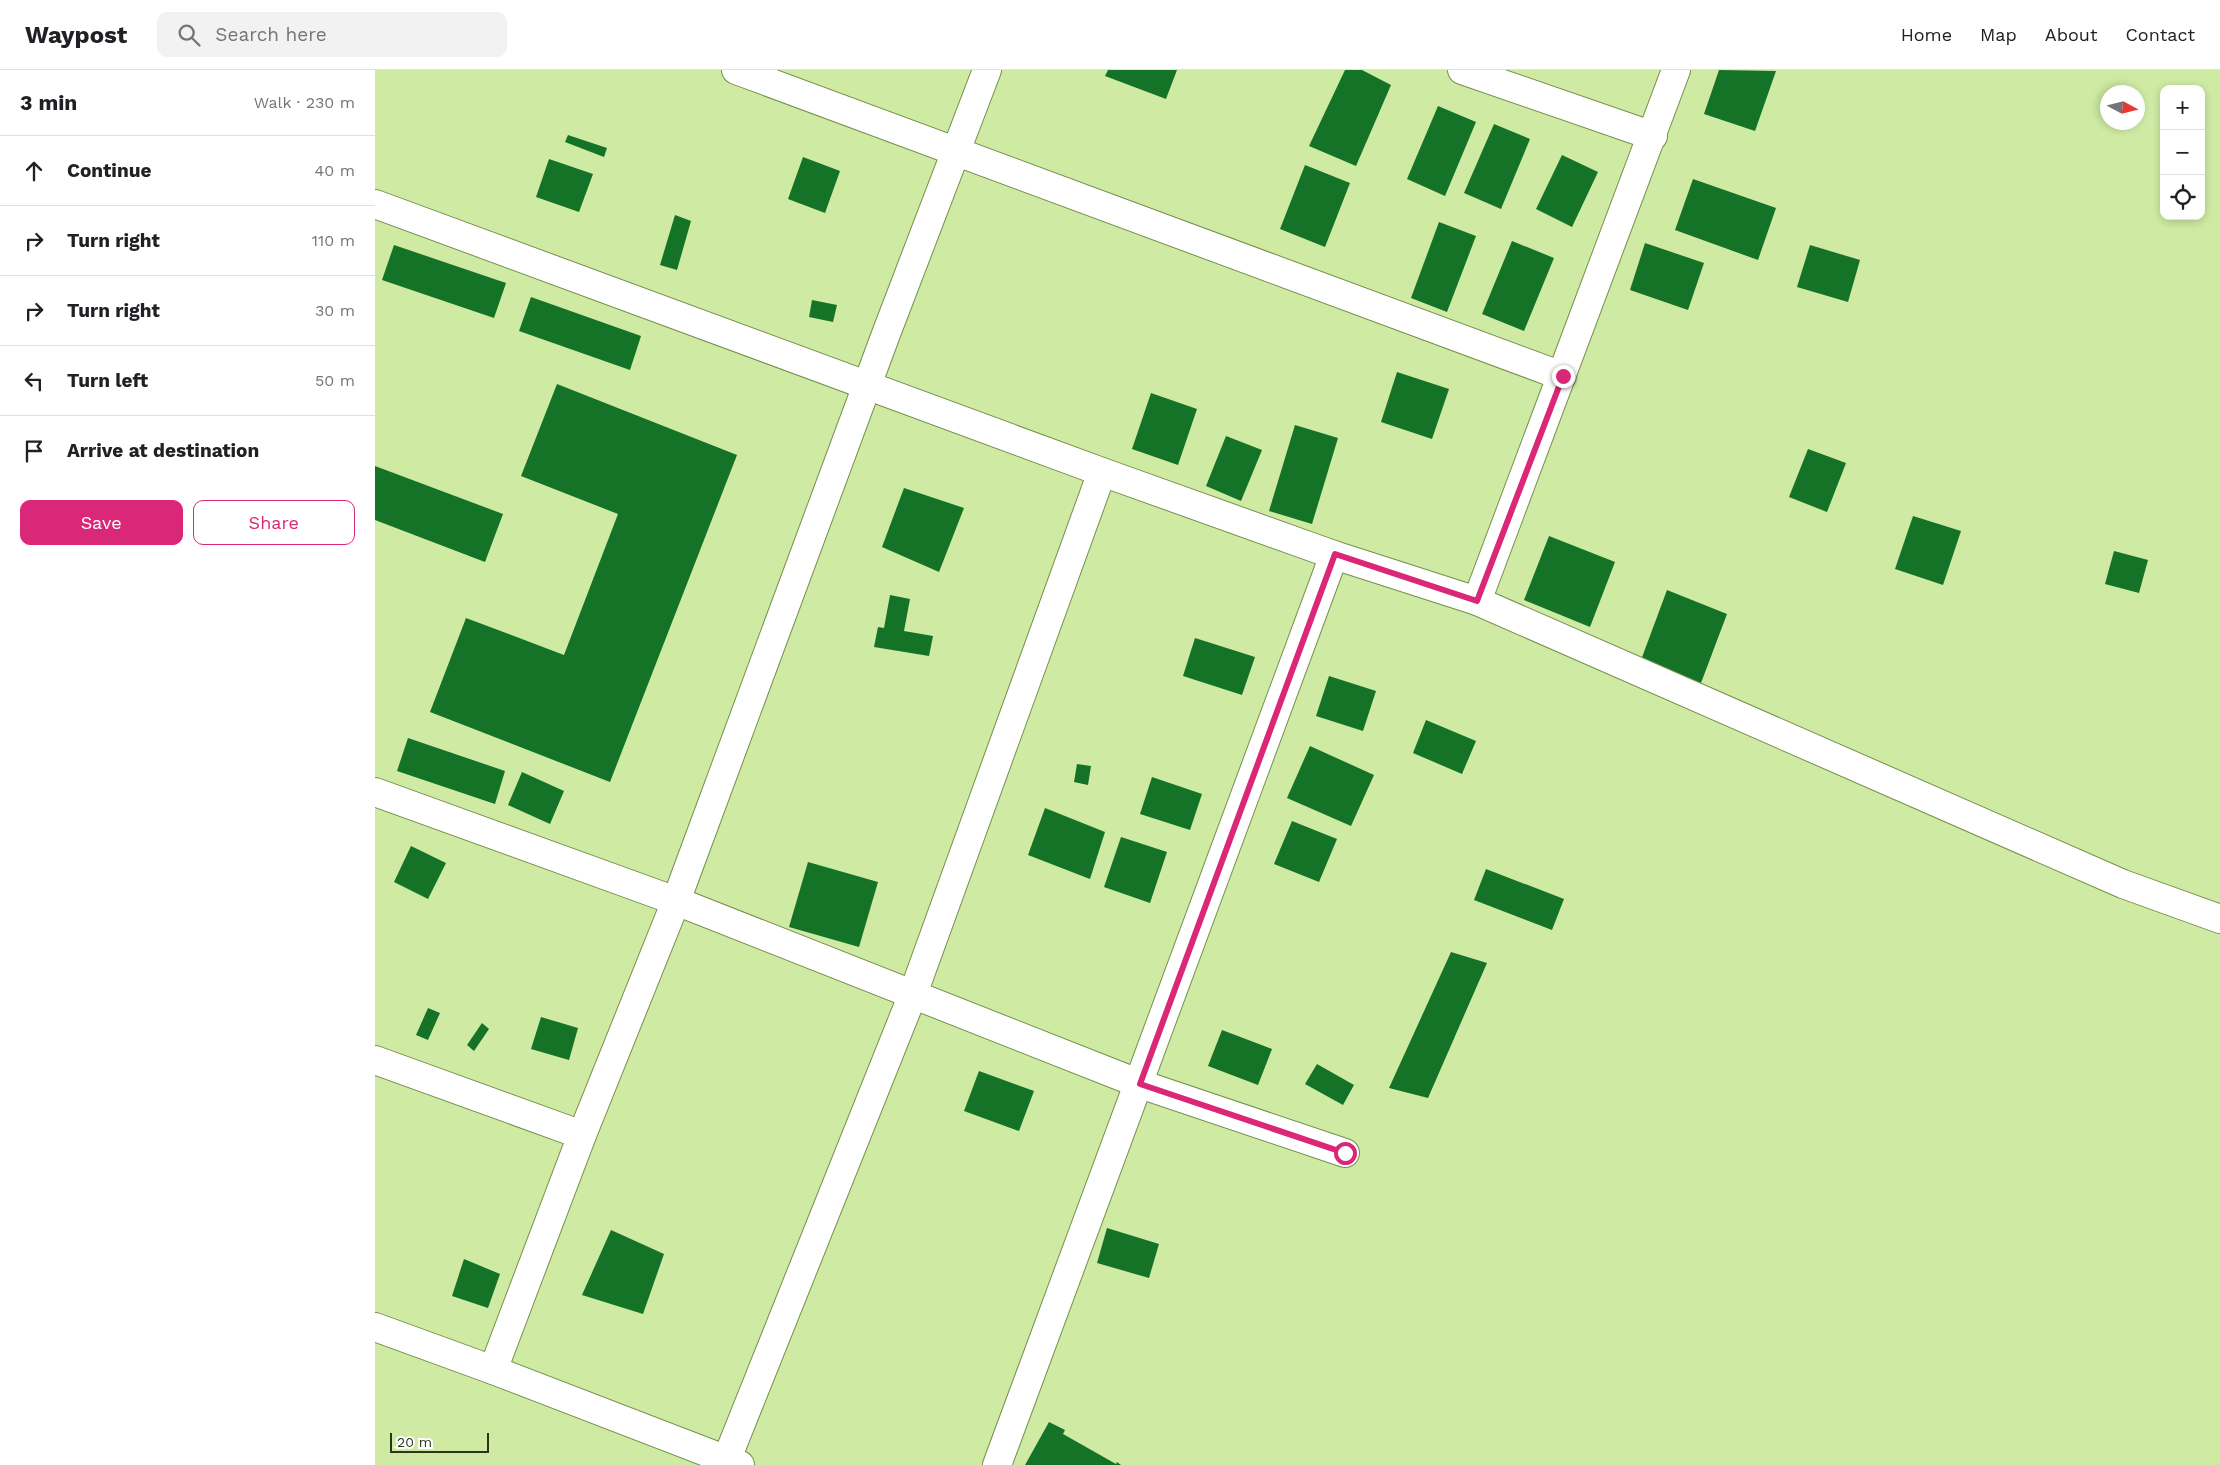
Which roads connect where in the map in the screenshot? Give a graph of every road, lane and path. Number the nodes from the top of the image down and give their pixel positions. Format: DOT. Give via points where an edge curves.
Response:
graph roads {
  1 [pos="736,70"];
  2 [pos="987,70"];
  3 [pos="1462,70"];
  4 [pos="1677,70"];
  5 [pos="1653,136"];
  6 [pos="955,153"];
  7 [pos="375,204"];
  8 [pos="1563,376"];
  9 [pos="866,387"];
  10 [pos="1102,472"];
  11 [pos="1335,554"];
  12 [pos="1477,601"];
  13 [pos="375,792"];
  14 [pos="676,901"];
  15 [pos="2220,919"];
  16 [pos="913,994"];
  17 [pos="375,1060"];
  18 [pos="1140,1084"];
  19 [pos="582,1135"];
  20 [pos="1345,1153"];
  21 [pos="375,1328"];
  22 [pos="493,1370"];
  23 [pos="733,1463"];
  24 [pos="997,1465"];
  1 -- 6 [label="street"];
  2 -- 6 [label="street"];
  3 -- 5 [label="street"];
  4 -- 5 [label="street"];
  5 -- 8 [label="street"];
  6 -- 8 [label="street"];
  6 -- 9 [label="street"];
  7 -- 9 [label="street"];
  8 -- 12 [label="street"];
  9 -- 10 [label="street"];
  9 -- 14 [label="street"];
  10 -- 11 [label="street"];
  10 -- 16 [label="street"];
  11 -- 12 [label="street"];
  11 -- 18 [label="street"];
  12 -- 15 [label="street" via="2123,884"];
  13 -- 14 [label="street"];
  14 -- 16 [label="street"];
  14 -- 19 [label="street"];
  16 -- 18 [label="street"];
  16 -- 23 [label="street"];
  17 -- 19 [label="street"];
  18 -- 20 [label="street"];
  18 -- 24 [label="street"];
  19 -- 22 [label="street"];
  21 -- 22 [label="street"];
  22 -- 23 [label="street"];
}
